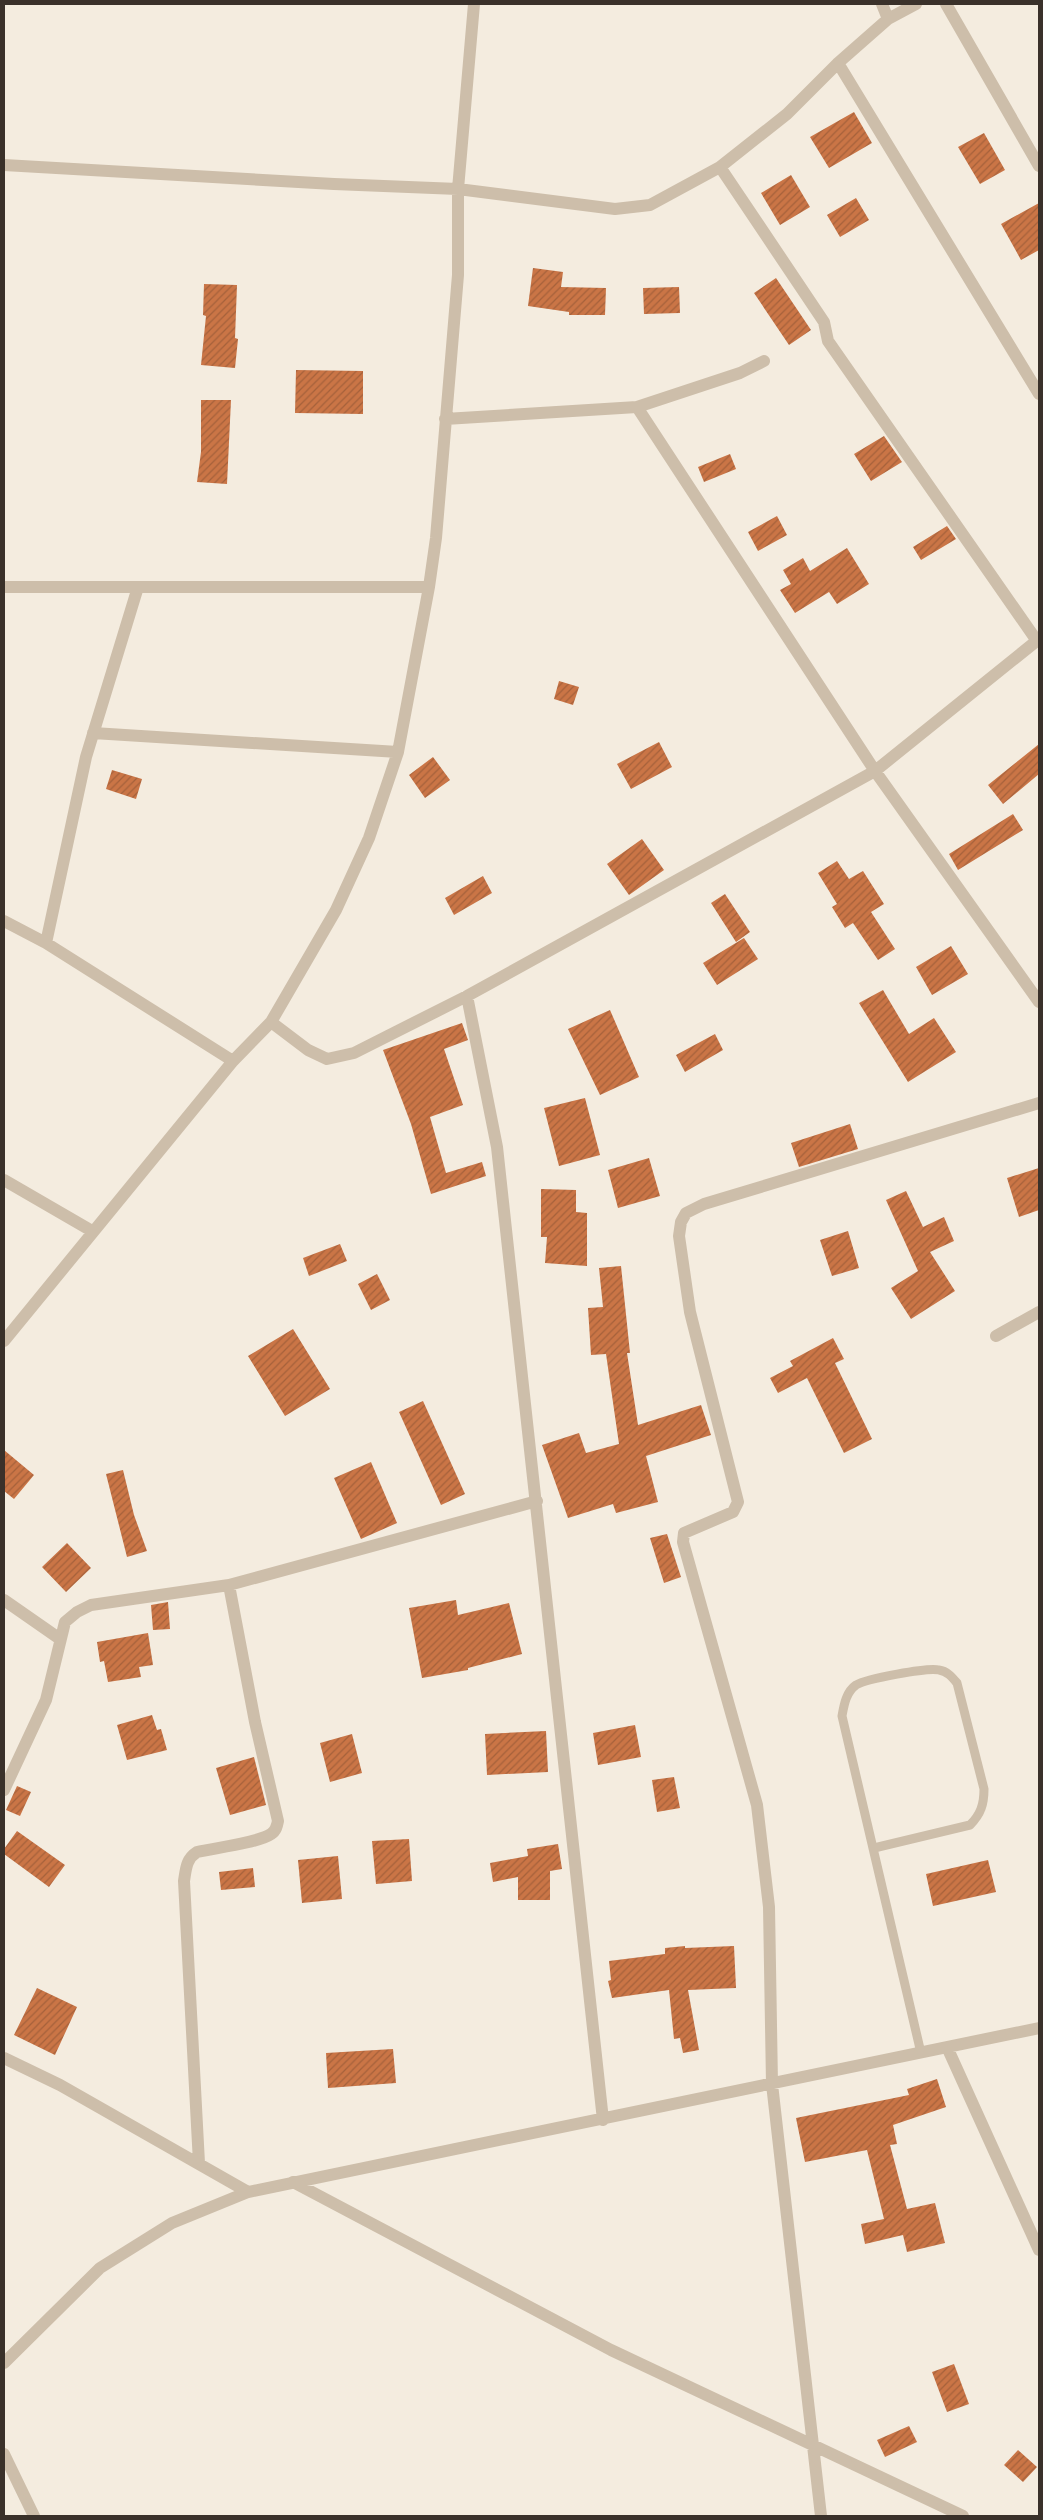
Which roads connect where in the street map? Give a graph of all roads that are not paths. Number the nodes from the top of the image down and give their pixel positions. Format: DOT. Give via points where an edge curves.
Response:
graph roads {
  1 [pos="474,4"];
  2 [pos="882,4"];
  3 [pos="916,4"];
  4 [pos="946,4"];
  5 [pos="888,19"];
  6 [pos="838,63"];
  7 [pos="4,165"];
  8 [pos="1039,166"];
  9 [pos="720,167"];
  10 [pos="458,189"];
  11 [pos="764,361"];
  12 [pos="1039,394"];
  13 [pos="637,407"];
  14 [pos="445,419"];
  15 [pos="4,587"];
  16 [pos="138,587"];
  17 [pos="429,587"];
  18 [pos="1038,640"];
  19 [pos="93,733"];
  20 [pos="398,752"];
  21 [pos="875,771"];
  22 [pos="4,921"];
  23 [pos="46,943"];
  24 [pos="467,996"];
  25 [pos="1039,1002"];
  26 [pos="272,1022"];
  27 [pos="233,1061"];
  28 [pos="1039,1103"];
  29 [pos="4,1180"];
  30 [pos="92,1231"];
  31 [pos="1039,1312"];
  32 [pos="996,1336"];
  33 [pos="4,1341"];
  34 [pos="536,1501"];
  35 [pos="229,1585"];
  36 [pos="4,1600"];
  37 [pos="60,1639"];
  38 [pos="4,1790"];
  39 [pos="874,1848"];
  40 [pos="1039,2028"];
  41 [pos="947,2047"];
  42 [pos="921,2053"];
  43 [pos="4,2058"];
  44 [pos="772,2084"];
  45 [pos="603,2120"];
  46 [pos="200,2162"];
  47 [pos="293,2182"];
  48 [pos="248,2192"];
  49 [pos="1039,2250"];
  50 [pos="4,2362"];
  51 [pos="814,2446"];
  52 [pos="4,2454"];
  53 [pos="34,2516"];
  54 [pos="820,2516"];
  55 [pos="963,2516"];
  1 -- 10 [label="street"];
  2 -- 5 [label="street"];
  3 -- 5 [label="street"];
  4 -- 8 [label="street"];
  5 -- 6 [label="street"];
  6 -- 9 [label="street" via="787,114"];
  6 -- 12 [label="street"];
  7 -- 10 [label="street"];
  9 -- 10 [label="street" via="650,206 614,209"];
  9 -- 18 [label="street" via="824,322 828,341"];
  10 -- 14 [label="street" via="458,275"];
  11 -- 13 [label="street" via="740,373"];
  13 -- 14 [label="street"];
  13 -- 21 [label="street"];
  14 -- 17 [label="street"];
  15 -- 16 [label="street"];
  16 -- 17 [label="street"];
  16 -- 19 [label="street"];
  17 -- 20 [label="street"];
  18 -- 21 [label="street"];
  19 -- 20 [label="street"];
  19 -- 23 [label="street"];
  20 -- 26 [label="street" via="369,838 336,910"];
  21 -- 24 [label="street"];
  21 -- 25 [label="street"];
  22 -- 23 [label="street"];
  23 -- 27 [label="street"];
  24 -- 26 [label="street" via="354,1053 328,1059 308,1050"];
  24 -- 34 [label="street" via="497,1147"];
  26 -- 27 [label="street"];
  27 -- 30 [label="street"];
  28 -- 44 [label="street" via="704,1204 686,1213 681,1222 678,1236 690,1312 738,1502 733,1512 684,1533 683,1542 758,1805 769,1908"];
  29 -- 30 [label="street"];
  30 -- 33 [label="street"];
  31 -- 32 [label="street"];
  34 -- 35 [label="street"];
  34 -- 45 [label="street"];
  35 -- 37 [label="street" via="91,1605 65,1622"];
  35 -- 46 [label="street" via="278,1821 271,1835 197,1852 186,1865 184,1881"];
  36 -- 37 [label="street"];
  37 -- 38 [label="street" via="46,1700"];
  39 -- 39 [label="lane" via="842,1716 845,1701 856,1685 928,1668 941,1670 950,1674 957,1683 984,1789 979,1816 970,1826"];
  39 -- 42 [label="lane"];
  40 -- 41 [label="street"];
  41 -- 42 [label="street"];
  41 -- 49 [label="street"];
  42 -- 44 [label="street"];
  43 -- 46 [label="street"];
  44 -- 45 [label="street"];
  44 -- 51 [label="street"];
  45 -- 47 [label="street"];
  46 -- 48 [label="street"];
  47 -- 48 [label="street"];
  47 -- 51 [label="street" via="611,2350"];
  48 -- 50 [label="street" via="172,2223 100,2268"];
  51 -- 54 [label="street"];
  51 -- 55 [label="street"];
  52 -- 53 [label="street"];
}
